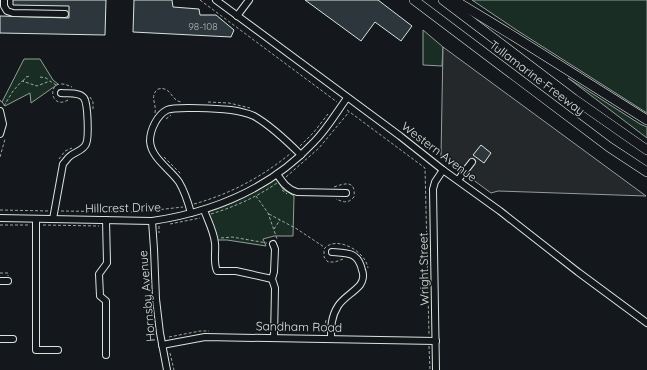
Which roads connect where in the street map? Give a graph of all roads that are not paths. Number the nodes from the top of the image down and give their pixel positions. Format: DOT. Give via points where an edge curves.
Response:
graph roads {
  1 [pos="4,0"];
  2 [pos="216,0"];
  3 [pos="249,0"];
  4 [pos="414,0"];
  5 [pos="443,0"];
  6 [pos="454,0"];
  7 [pos="65,14"];
  8 [pos="237,16"];
  9 [pos="61,94"];
  10 [pos="347,98"];
  11 [pos="2,109"];
  12 [pos="647,120"];
  13 [pos="0,134"];
  14 [pos="647,150"];
  15 [pos="301,155"];
  16 [pos="472,162"];
  17 [pos="443,170"];
  18 [pos="647,172"];
  19 [pos="276,174"];
  20 [pos="458,180"];
  21 [pos="346,193"];
  22 [pos="204,210"];
  23 [pos="190,213"];
  24 [pos="0,218"];
  25 [pos="36,219"];
  26 [pos="53,219"];
  27 [pos="106,220"];
  28 [pos="152,221"];
  29 [pos="273,244"];
  30 [pos="332,252"];
  31 [pos="272,279"];
  32 [pos="0,281"];
  33 [pos="8,281"];
  34 [pos="647,323"];
  35 [pos="0,338"];
  36 [pos="274,338"];
  37 [pos="13,339"];
  38 [pos="330,339"];
  39 [pos="432,341"];
  40 [pos="165,344"];
  41 [pos="58,350"];
  42 [pos="106,355"];
  43 [pos="167,370"];
  44 [pos="436,370"];
  1 -- 7 [label="street" via="6,11"];
  2 -- 8 [label="street, Western Avenue"];
  3 -- 8 [label="street"];
  4 -- 18 [label="highway, Tullamarine Freeway" via="584,128"];
  5 -- 14 [label="highway, Tullamarine Freeway" via="574,100"];
  6 -- 12 [label="highway"];
  8 -- 10 [label="street, Western Avenue"];
  9 -- 26 [label="street" via="78,94 84,97 87,105 87,139 86,145 63,164"];
  10 -- 15 [label="street, Hillcrest Drive" via="324,131"];
  10 -- 17 [label="street, Western Avenue"];
  11 -- 13 [label="street"];
  15 -- 19 [label="street, Hillcrest Drive"];
  15 -- 23 [label="street" via="293,152 283,138 247,113 179,108 168,110 158,118 153,127 151,146 153,152 180,184"];
  16 -- 20 [label="street"];
  17 -- 20 [label="street, Western Avenue"];
  17 -- 39 [label="street, Wright Street" via="434,182 433,189"];
  19 -- 21 [label="street" via="284,186 297,192"];
  19 -- 22 [label="street, Hillcrest Drive" via="240,196"];
  20 -- 34 [label="street, Western Avenue"];
  22 -- 23 [label="street, Hillcrest Drive"];
  22 -- 31 [label="street" via="214,238 217,271 236,271"];
  23 -- 28 [label="street, Hillcrest Drive"];
  24 -- 25 [label="street, Hillcrest Drive"];
  25 -- 26 [label="street, Hillcrest Drive"];
  25 -- 41 [label="street" via="36,350"];
  26 -- 27 [label="street, Hillcrest Drive"];
  27 -- 28 [label="street, Hillcrest Drive"];
  27 -- 42 [label="street" via="107,263 99,274 100,296 106,301"];
  28 -- 40 [label="street, Hornsby Avenue" via="156,300"];
  29 -- 31 [label="street" via="275,249"];
  30 -- 38 [label="street" via="355,256 361,264 363,273 360,284 337,307 331,325"];
  31 -- 36 [label="street" via="275,288"];
  32 -- 33 [label="street"];
  35 -- 37 [label="street"];
  36 -- 38 [label="street, Sandham Road"];
  36 -- 40 [label="street, Sandham Road" via="205,337"];
  38 -- 39 [label="street, Sandham Road"];
  39 -- 44 [label="street, Wright Street"];
  40 -- 43 [label="street, Hornsby Avenue"];
}
